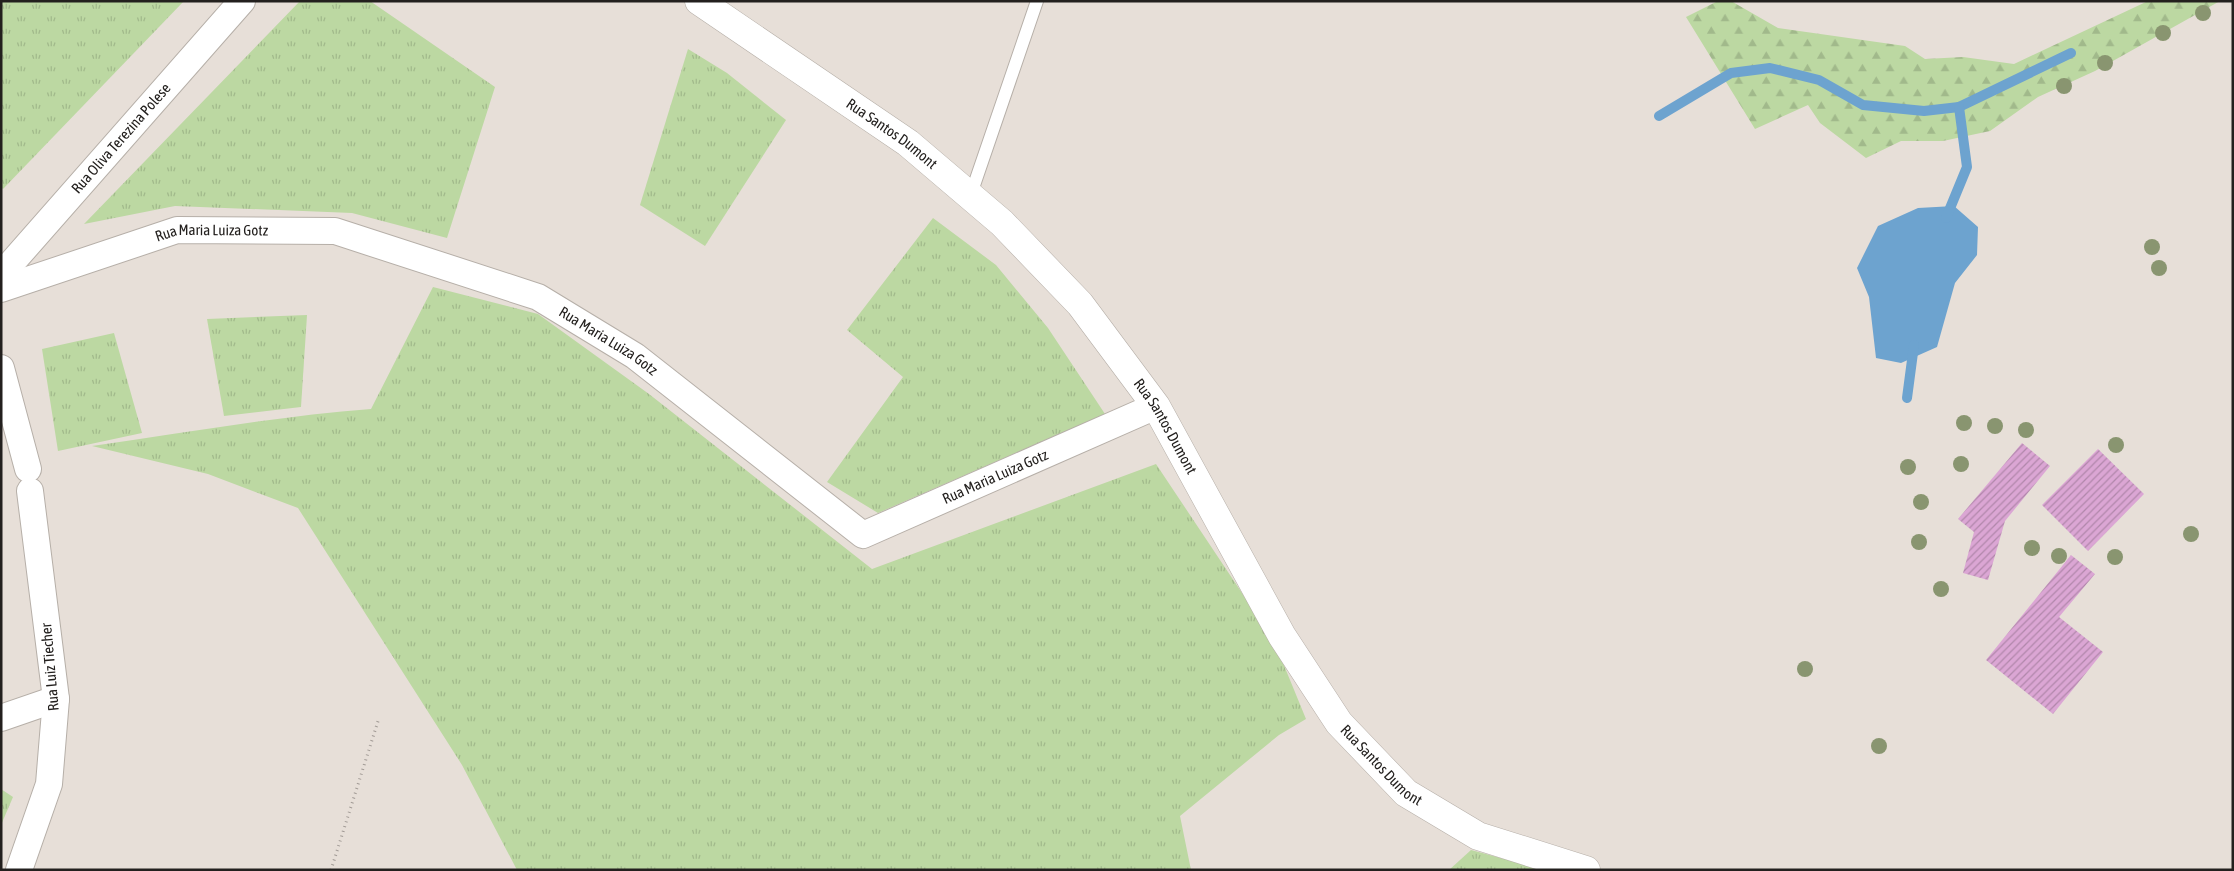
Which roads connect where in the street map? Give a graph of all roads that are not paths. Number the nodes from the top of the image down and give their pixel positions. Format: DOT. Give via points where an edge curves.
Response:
graph roads {
  1 [pos="242,1"];
  2 [pos="699,1"];
  3 [pos="1037,1"];
  4 [pos="971,194"];
  5 [pos="1,274"];
  6 [pos="1,290"];
  7 [pos="1,368"];
  8 [pos="1156,406"];
  9 [pos="56,699"];
  10 [pos="1,718"];
  11 [pos="19,870"];
  12 [pos="1586,870"];
  1 -- 5 [label="street, Rua Oliva Terezina Polese"];
  2 -- 4 [label="main road, Rua Santos Dumont" via="908,143"];
  3 -- 4 [label="lane"];
  4 -- 8 [label="main road, Rua Santos Dumont" via="1080,304"];
  6 -- 8 [label="street, Rua Maria Luiza Gotz" via="177,230 335,230 538,297 635,356 863,535"];
  7 -- 9 [label="street, Rua Luiz Tiecher" via="29,480"];
  8 -- 12 [label="main road, Rua Santos Dumont" via="1282,636 1339,722 1406,793 1478,836"];
  9 -- 10 [label="street"];
  9 -- 11 [label="street, Rua Luiz Tiecher" via="49,784"];
}
